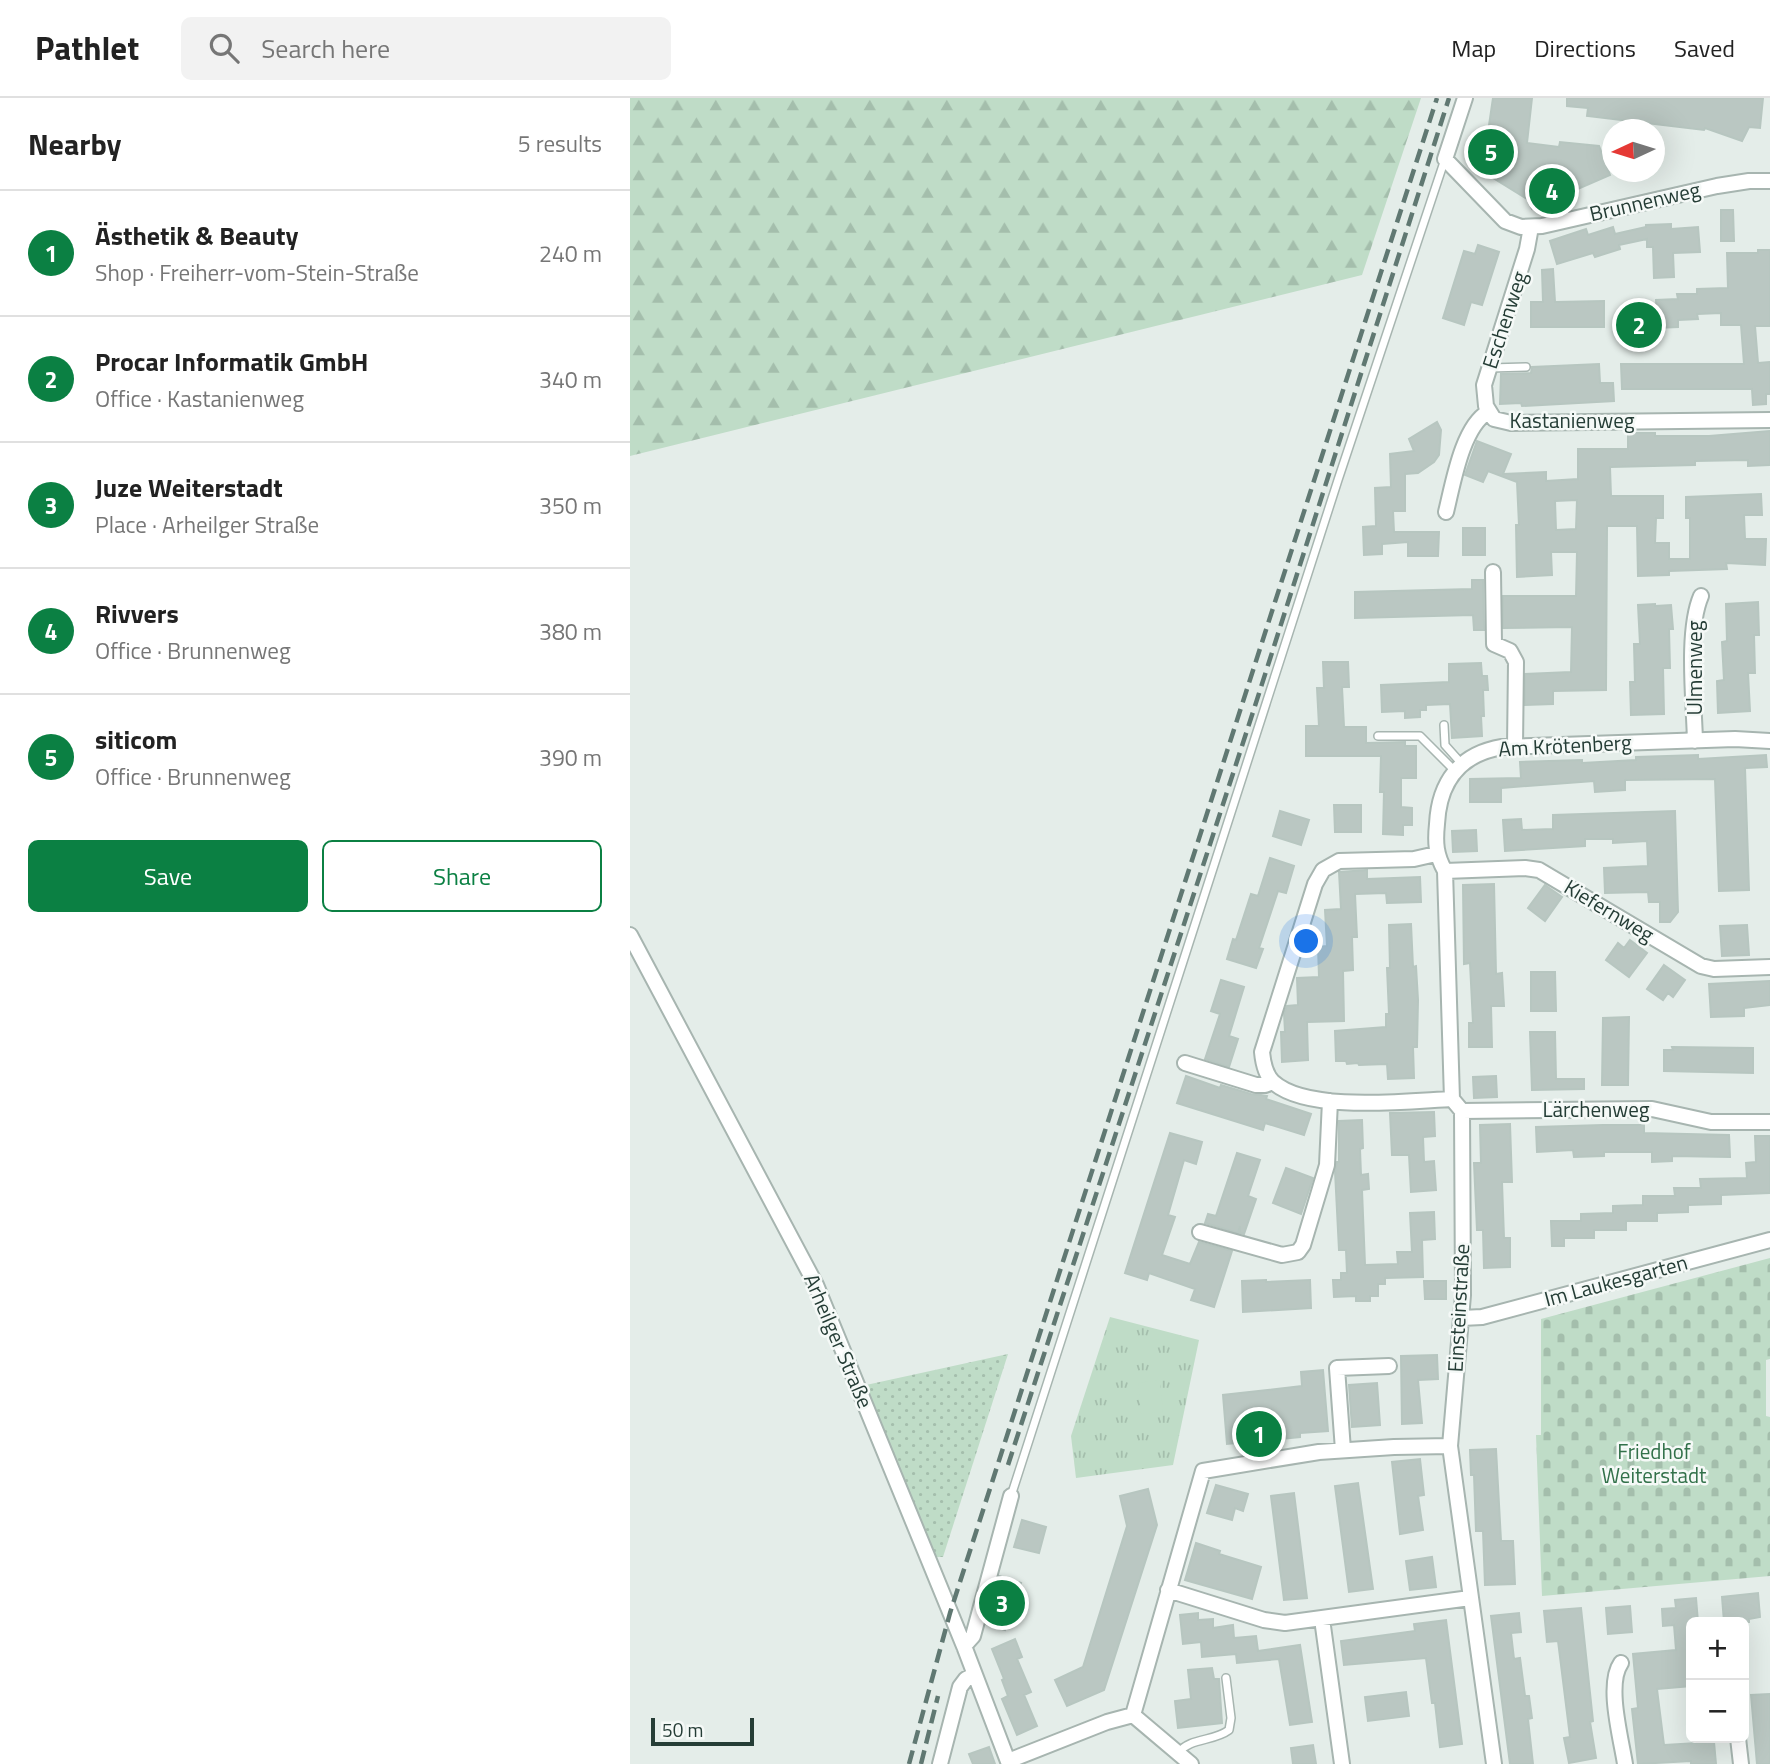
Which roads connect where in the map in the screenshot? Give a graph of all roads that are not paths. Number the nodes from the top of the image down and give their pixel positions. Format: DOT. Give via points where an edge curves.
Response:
graph roads {
  1 [pos="1465,98"];
  2 [pos="1445,159"];
  3 [pos="1770,181"];
  4 [pos="1531,227"];
  5 [pos="1526,367"];
  6 [pos="1490,368"];
  7 [pos="1488,412"];
  8 [pos="1770,420"];
  9 [pos="1446,512"];
  10 [pos="1493,572"];
  11 [pos="1701,596"];
  12 [pos="1444,725"];
  13 [pos="1378,736"];
  14 [pos="1695,741"];
  15 [pos="1770,741"];
  16 [pos="1515,746"];
  17 [pos="1459,767"];
  18 [pos="1436,854"];
  19 [pos="1445,872"];
  20 [pos="630,935"];
  21 [pos="1770,967"];
  22 [pos="1185,1063"];
  23 [pos="1273,1082"];
  24 [pos="1329,1101"];
  25 [pos="1457,1105"];
  26 [pos="1770,1122"];
  27 [pos="1200,1232"];
  28 [pos="1770,1240"];
  29 [pos="1462,1318"];
  30 [pos="1390,1366"];
  31 [pos="1450,1446"];
  32 [pos="1343,1450"];
  33 [pos="1011,1496"];
  34 [pos="1168,1590"];
  35 [pos="1470,1598"];
  36 [pos="1322,1619"];
  37 [pos="964,1646"];
  38 [pos="1621,1663"];
  39 [pos="974,1675"];
  40 [pos="1226,1678"];
  41 [pos="1133,1715"];
  42 [pos="1739,1743"];
  43 [pos="1177,1753"];
  44 [pos="1009,1762"];
  45 [pos="940,1764"];
  46 [pos="1192,1764"];
  47 [pos="1342,1764"];
  48 [pos="1494,1764"];
  49 [pos="1625,1764"];
  50 [pos="1741,1764"];
  1 -- 2 [label="street"];
  2 -- 4 [label="street" via="1499,216 1511,224"];
  2 -- 33 [label="lane"];
  3 -- 4 [label="street, Brunnenweg" via="1717,186"];
  4 -- 6 [label="street, Eschenweg"];
  5 -- 6 [label="lane"];
  6 -- 7 [label="street, Eschenweg" via="1484,385"];
  7 -- 8 [label="street, Kastanienweg" via="1499,422 1511,423"];
  7 -- 9 [label="street, Kastanienweg" via="1479,418 1468,439"];
  10 -- 16 [label="street" via="1493,645 1510,651 1516,662"];
  11 -- 14 [label="street, Ulmenweg" via="1693,629"];
  12 -- 17 [label="lane" via="1447,749"];
  13 -- 17 [label="lane" via="1420,736"];
  14 -- 15 [label="street, Am Krötenberg"];
  14 -- 16 [label="street, Am Krötenberg"];
  16 -- 17 [label="street, Am Krötenberg" via="1485,751"];
  17 -- 18 [label="street" via="1441,795"];
  18 -- 19 [label="street, Einsteinstraße"];
  18 -- 23 [label="street" via="1339,861 1318,875 1264,1043 1264,1064"];
  19 -- 21 [label="street, Kiefernweg" via="1539,870 1697,964 1714,969"];
  19 -- 25 [label="street, Einsteinstraße"];
  20 -- 37 [label="street, Arheilger Straße" via="816,1284"];
  22 -- 23 [label="street, Lärchenweg" via="1256,1085"];
  23 -- 24 [label="street, Lärchenweg"];
  24 -- 25 [label="street, Lärchenweg"];
  24 -- 27 [label="street" via="1325,1173 1298,1252 1282,1255"];
  25 -- 26 [label="street, Lärchenweg" via="1651,1109 1699,1120"];
  25 -- 29 [label="street, Einsteinstraße"];
  28 -- 29 [label="street, Im Laukesgarten" via="1482,1317"];
  29 -- 31 [label="street, Einsteinstraße"];
  30 -- 32 [label="street" via="1337,1368"];
  31 -- 32 [label="street"];
  31 -- 35 [label="street, Einsteinstraße"];
  32 -- 34 [label="street" via="1203,1471"];
  33 -- 37 [label="street" via="973,1636"];
  34 -- 36 [label="street" via="1271,1621"];
  34 -- 41 [label="street"];
  35 -- 36 [label="street"];
  35 -- 48 [label="street, Einsteinstraße"];
  36 -- 47 [label="street"];
  37 -- 39 [label="street, Arheilger Straße"];
  38 -- 49 [label="street" via="1614,1687"];
  39 -- 44 [label="street, Arheilger Straße"];
  39 -- 45 [label="street" via="960,1687"];
  40 -- 43 [label="lane" via="1229,1730 1188,1743"];
  41 -- 43 [label="street"];
  41 -- 44 [label="street"];
  42 -- 50 [label="street"];
  43 -- 46 [label="street"];
}
